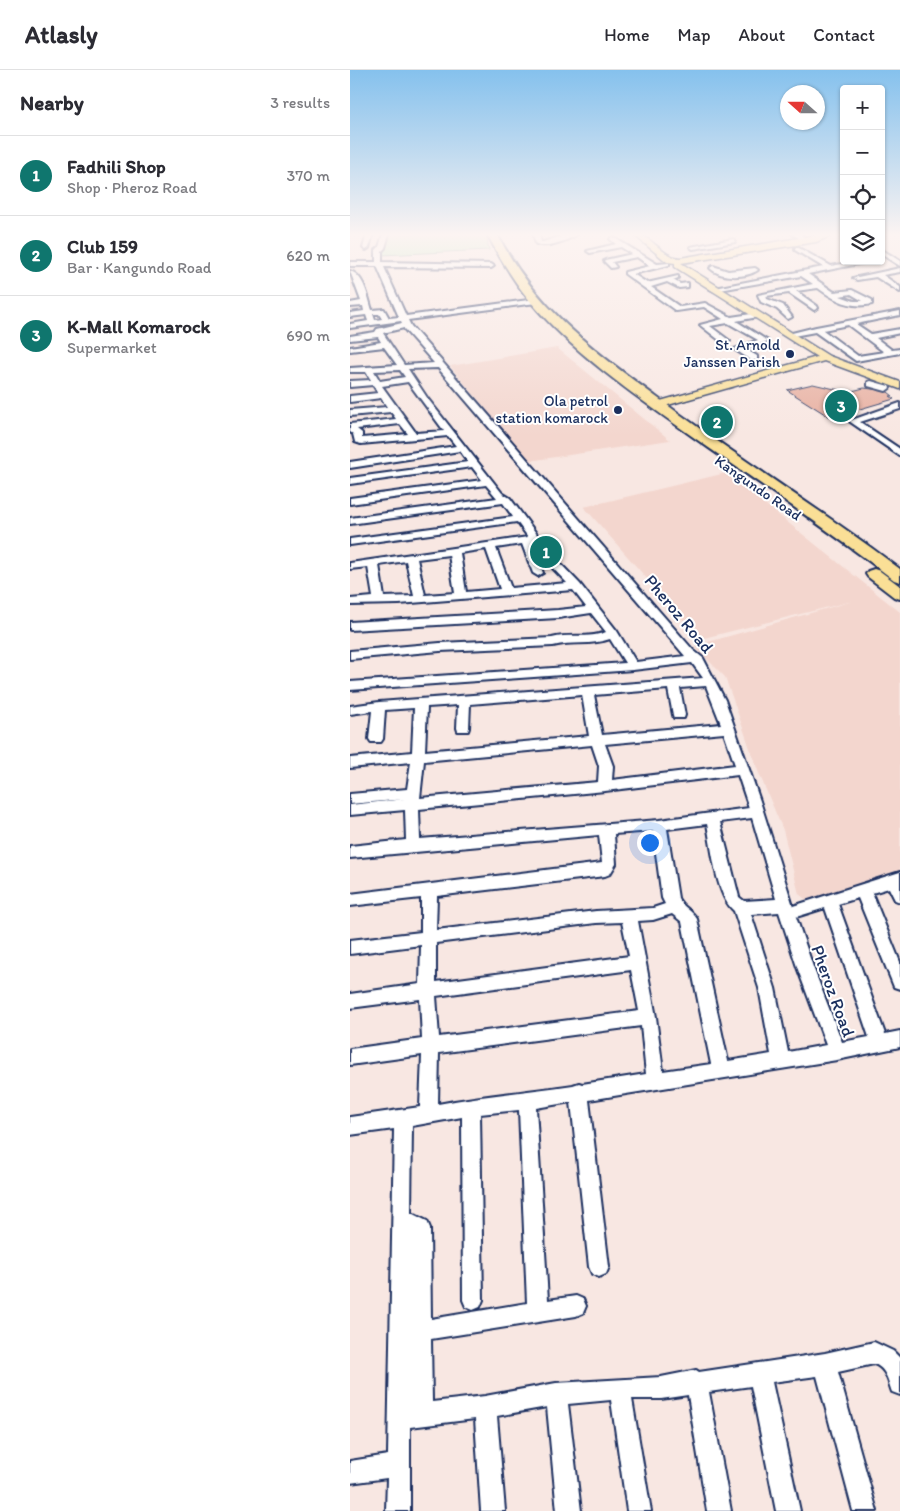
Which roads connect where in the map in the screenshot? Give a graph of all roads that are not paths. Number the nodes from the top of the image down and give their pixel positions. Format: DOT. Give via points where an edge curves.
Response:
graph roads {
  1 [pos="395,301"];
  2 [pos="534,301"];
  3 [pos="536,301"];
  4 [pos="669,301"];
  5 [pos="700,301"];
  6 [pos="733,301"];
  7 [pos="769,301"];
  8 [pos="805,301"];
  9 [pos="366,303"];
  10 [pos="703,304"];
  11 [pos="350,305"];
  12 [pos="814,308"];
  13 [pos="898,312"];
  14 [pos="369,313"];
  15 [pos="350,315"];
  16 [pos="755,315"];
  17 [pos="788,317"];
  18 [pos="730,320"];
  19 [pos="387,321"];
  20 [pos="404,322"];
  21 [pos="372,323"];
  22 [pos="850,323"];
  23 [pos="350,326"];
  24 [pos="816,329"];
  25 [pos="900,331"];
  26 [pos="380,334"];
  27 [pos="788,335"];
  28 [pos="870,337"];
  29 [pos="350,338"];
  30 [pos="574,340"];
  31 [pos="726,341"];
  32 [pos="386,344"];
  33 [pos="350,349"];
  34 [pos="896,352"];
  35 [pos="754,358"];
  36 [pos="825,358"];
  37 [pos="441,365"];
  38 [pos="404,367"];
  39 [pos="369,369"];
  40 [pos="350,370"];
  41 [pos="410,380"];
  42 [pos="376,383"];
  43 [pos="350,384"];
  44 [pos="871,384"];
  45 [pos="900,386"];
  46 [pos="886,388"];
  47 [pos="383,395"];
  48 [pos="350,398"];
  49 [pos="656,406"];
  50 [pos="900,406"];
  51 [pos="394,409"];
  52 [pos="890,410"];
  53 [pos="350,413"];
  54 [pos="900,416"];
  55 [pos="403,421"];
  56 [pos="350,427"];
  57 [pos="451,433"];
  58 [pos="413,435"];
  59 [pos="361,442"];
  60 [pos="350,448"];
  61 [pos="463,448"];
  62 [pos="900,452"];
  63 [pos="361,459"];
  64 [pos="476,464"];
  65 [pos="350,465"];
  66 [pos="350,477"];
  67 [pos="350,481"];
  68 [pos="490,482"];
  69 [pos="506,500"];
  70 [pos="350,501"];
  71 [pos="519,519"];
  72 [pos="350,521"];
  73 [pos="531,540"];
  74 [pos="350,542"];
  75 [pos="490,545"];
  76 [pos="454,551"];
  77 [pos="411,558"];
  78 [pos="373,563"];
  79 [pos="350,566"];
  80 [pos="538,574"];
  81 [pos="900,577"];
  82 [pos="576,586"];
  83 [pos="506,591"];
  84 [pos="461,594"];
  85 [pos="900,594"];
  86 [pos="420,599"];
  87 [pos="379,600"];
  88 [pos="350,602"];
  89 [pos="593,609"];
  90 [pos="350,626"];
  91 [pos="613,634"];
  92 [pos="350,655"];
  93 [pos="697,658"];
  94 [pos="633,666"];
  95 [pos="710,682"];
  96 [pos="673,684"];
  97 [pos="350,686"];
  98 [pos="587,690"];
  99 [pos="464,700"];
  100 [pos="421,703"];
  101 [pos="379,706"];
  102 [pos="350,710"];
  103 [pos="679,715"];
  104 [pos="464,728"];
  105 [pos="728,728"];
  106 [pos="376,739"];
  107 [pos="597,740"];
  108 [pos="418,758"];
  109 [pos="350,764"];
  110 [pos="743,769"];
  111 [pos="605,786"];
  112 [pos="413,798"];
  113 [pos="350,799"];
  114 [pos="350,810"];
  115 [pos="757,812"];
  116 [pos="712,817"];
  117 [pos="659,825"];
  118 [pos="606,828"];
  119 [pos="413,845"];
  120 [pos="350,852"];
  121 [pos="897,879"];
  122 [pos="429,890"];
  123 [pos="862,891"];
  124 [pos="900,896"];
  125 [pos="829,899"];
  126 [pos="350,900"];
  127 [pos="674,907"];
  128 [pos="741,908"];
  129 [pos="787,910"];
  130 [pos="629,916"];
  131 [pos="430,938"];
  132 [pos="350,947"];
  133 [pos="637,962"];
  134 [pos="900,982"];
  135 [pos="428,992"];
  136 [pos="350,1001"];
  137 [pos="648,1018"];
  138 [pos="900,1038"];
  139 [pos="880,1044"];
  140 [pos="432,1045"];
  141 [pos="837,1052"];
  142 [pos="350,1057"];
  143 [pos="781,1061"];
  144 [pos="720,1070"];
  145 [pos="655,1080"];
  146 [pos="579,1091"];
  147 [pos="526,1100"];
  148 [pos="471,1106"];
  149 [pos="429,1115"];
  150 [pos="403,1119"];
  151 [pos="350,1126"];
  152 [pos="599,1267"];
  153 [pos="473,1300"];
  154 [pos="576,1306"];
  155 [pos="538,1313"];
  156 [pos="411,1332"];
  157 [pos="825,1364"];
  158 [pos="759,1374"];
  159 [pos="696,1381"];
  160 [pos="900,1384"];
  161 [pos="620,1389"];
  162 [pos="556,1394"];
  163 [pos="485,1407"];
  164 [pos="410,1416"];
  165 [pos="398,1465"];
  166 [pos="350,1472"];
  167 [pos="398,1511"];
  168 [pos="492,1511"];
  169 [pos="569,1511"];
  170 [pos="639,1511"];
  171 [pos="719,1511"];
  172 [pos="788,1511"];
  173 [pos="865,1511"];
  1 -- 20 [label="street, Pheroz Road"];
  2 -- 20 [label="street"];
  3 -- 30 [label="highway, Kangundo Road"];
  4 -- 10 [label="street" via="680,309"];
  5 -- 10 [label="street"];
  6 -- 16 [label="main road"];
  7 -- 17 [label="street"];
  8 -- 12 [label="street"];
  9 -- 11 [label="street"];
  9 -- 14 [label="street"];
  10 -- 18 [label="street"];
  13 -- 22 [label="street"];
  14 -- 15 [label="street"];
  14 -- 19 [label="street" via="383,312"];
  14 -- 21 [label="street"];
  16 -- 18 [label="street"];
  16 -- 27 [label="main road"];
  18 -- 31 [label="street" via="704,325"];
  18 -- 35 [label="street" via="764,341 738,349"];
  19 -- 20 [label="street"];
  19 -- 21 [label="street"];
  20 -- 26 [label="street" via="380,331"];
  20 -- 37 [label="street, Pheroz Road"];
  21 -- 23 [label="street"];
  22 -- 24 [label="street"];
  22 -- 28 [label="street"];
  24 -- 27 [label="street"];
  24 -- 34 [label="street" via="856,359"];
  25 -- 28 [label="street"];
  26 -- 29 [label="street"];
  26 -- 32 [label="street"];
  27 -- 36 [label="main road"];
  28 -- 34 [label="street"];
  30 -- 49 [label="highway, Kangundo Road"];
  30 -- 85 [label="highway, Kangundo Road" via="598,371"];
  32 -- 33 [label="street"];
  32 -- 38 [label="street"];
  36 -- 45 [label="main road"];
  36 -- 49 [label="main road"];
  37 -- 38 [label="street"];
  37 -- 93 [label="street, Pheroz Road" via="689,653"];
  38 -- 39 [label="street"];
  38 -- 41 [label="street"];
  39 -- 40 [label="street"];
  39 -- 42 [label="street"];
  41 -- 42 [label="street"];
  41 -- 57 [label="street"];
  42 -- 43 [label="street"];
  42 -- 47 [label="street"];
  44 -- 46 [label="street"];
  47 -- 48 [label="street"];
  47 -- 51 [label="street"];
  49 -- 81 [label="highway, Kangundo Road"];
  50 -- 52 [label="street"];
  51 -- 53 [label="street"];
  51 -- 55 [label="street"];
  52 -- 54 [label="street"];
  52 -- 62 [label="street" via="854,422"];
  55 -- 56 [label="street"];
  55 -- 58 [label="street"];
  56 -- 59 [label="street"];
  57 -- 58 [label="street"];
  57 -- 61 [label="street"];
  58 -- 59 [label="street"];
  59 -- 60 [label="street" via="362,448"];
  61 -- 63 [label="street"];
  61 -- 64 [label="street"];
  63 -- 65 [label="street"];
  63 -- 66 [label="street"];
  64 -- 67 [label="street"];
  64 -- 68 [label="street"];
  68 -- 69 [label="street"];
  68 -- 70 [label="street"];
  69 -- 71 [label="street"];
  69 -- 72 [label="street"];
  71 -- 73 [label="street"];
  71 -- 74 [label="street"];
  73 -- 75 [label="street"];
  73 -- 80 [label="street"];
  73 -- 82 [label="street"];
  75 -- 76 [label="street"];
  75 -- 83 [label="street"];
  76 -- 77 [label="street"];
  76 -- 84 [label="street"];
  77 -- 78 [label="street"];
  77 -- 86 [label="street"];
  78 -- 79 [label="street"];
  78 -- 87 [label="street"];
  82 -- 83 [label="street"];
  82 -- 89 [label="street"];
  83 -- 84 [label="street"];
  84 -- 86 [label="street"];
  86 -- 87 [label="street"];
  87 -- 88 [label="street"];
  89 -- 90 [label="street" via="558,614"];
  89 -- 91 [label="street"];
  91 -- 92 [label="street" via="572,641 565,638 553,642"];
  91 -- 94 [label="street"];
  93 -- 94 [label="street"];
  93 -- 95 [label="street, Pheroz Road"];
  94 -- 97 [label="street"];
  95 -- 96 [label="street"];
  95 -- 105 [label="street, Pheroz Road"];
  96 -- 98 [label="street"];
  96 -- 103 [label="street"];
  98 -- 99 [label="street"];
  98 -- 107 [label="street"];
  99 -- 100 [label="street"];
  99 -- 104 [label="street"];
  100 -- 101 [label="street"];
  100 -- 108 [label="street"];
  101 -- 102 [label="street"];
  101 -- 106 [label="street"];
  105 -- 107 [label="street"];
  105 -- 110 [label="street, Pheroz Road"];
  107 -- 108 [label="street"];
  107 -- 111 [label="street" via="606,766"];
  108 -- 109 [label="street"];
  108 -- 112 [label="street"];
  110 -- 111 [label="street"];
  110 -- 115 [label="street, Pheroz Road"];
  111 -- 112 [label="street"];
  112 -- 113 [label="street"];
  112 -- 114 [label="street"];
  112 -- 119 [label="street"];
  115 -- 116 [label="street"];
  115 -- 129 [label="street, Pheroz Road"];
  116 -- 117 [label="street"];
  116 -- 128 [label="street" via="729,889 733,901"];
  117 -- 118 [label="street"];
  117 -- 127 [label="street"];
  118 -- 119 [label="street"];
  118 -- 122 [label="street" via="609,864 604,870"];
  119 -- 120 [label="street"];
  121 -- 123 [label="street"];
  121 -- 124 [label="street"];
  122 -- 126 [label="street"];
  122 -- 131 [label="street"];
  123 -- 125 [label="street"];
  123 -- 134 [label="street"];
  125 -- 129 [label="street"];
  125 -- 139 [label="street"];
  127 -- 130 [label="street" via="653,914"];
  127 -- 144 [label="street" via="689,919"];
  128 -- 129 [label="street"];
  128 -- 143 [label="street" via="767,988"];
  129 -- 141 [label="street, Pheroz Road"];
  130 -- 131 [label="street" via="596,917"];
  130 -- 133 [label="street"];
  131 -- 132 [label="street"];
  131 -- 135 [label="street"];
  133 -- 135 [label="street"];
  133 -- 137 [label="street"];
  135 -- 136 [label="street"];
  135 -- 140 [label="street"];
  137 -- 140 [label="street"];
  137 -- 145 [label="street"];
  138 -- 139 [label="street"];
  139 -- 141 [label="street"];
  140 -- 142 [label="street"];
  140 -- 149 [label="street"];
  141 -- 143 [label="street"];
  143 -- 144 [label="street"];
  144 -- 145 [label="street"];
  145 -- 146 [label="street"];
  146 -- 147 [label="street"];
  146 -- 152 [label="street"];
  147 -- 148 [label="street"];
  147 -- 155 [label="street"];
  148 -- 149 [label="street"];
  148 -- 153 [label="street"];
  149 -- 150 [label="street"];
  150 -- 151 [label="street"];
  150 -- 156 [label="street" via="402,1218"];
  154 -- 155 [label="street"];
  155 -- 156 [label="street"];
  156 -- 164 [label="street"];
  157 -- 158 [label="street"];
  157 -- 160 [label="street" via="874,1353 886,1358 895,1369"];
  157 -- 173 [label="street"];
  158 -- 159 [label="street"];
  158 -- 172 [label="street"];
  159 -- 161 [label="street" via="661,1388"];
  159 -- 171 [label="street"];
  161 -- 162 [label="street"];
  161 -- 170 [label="street"];
  162 -- 163 [label="street"];
  162 -- 169 [label="street"];
  163 -- 164 [label="street"];
  163 -- 168 [label="street"];
  164 -- 165 [label="street"];
  165 -- 166 [label="street"];
  165 -- 167 [label="street"];
}
